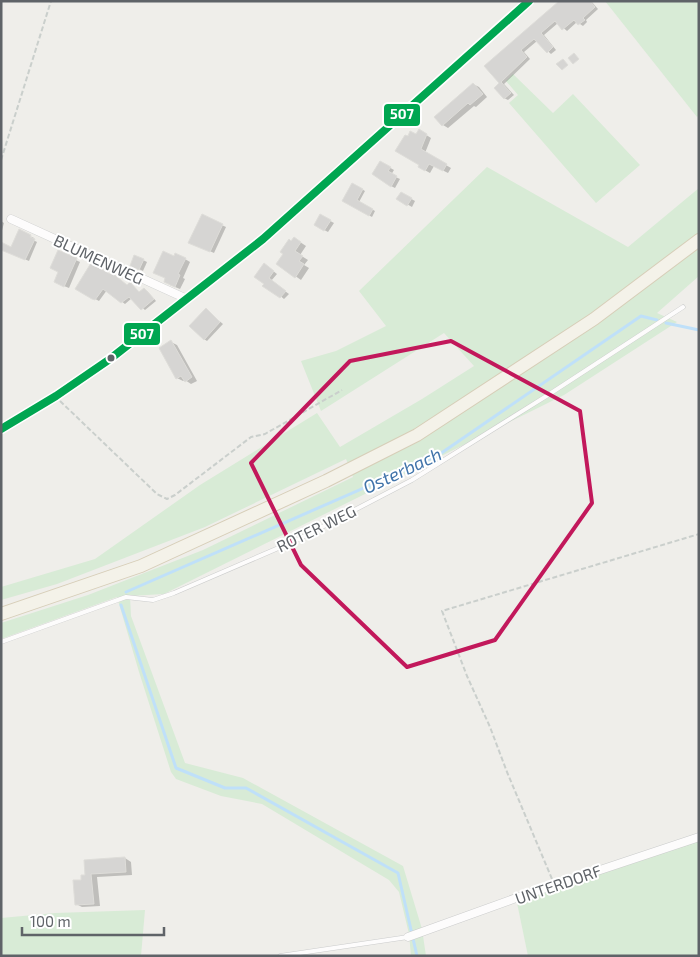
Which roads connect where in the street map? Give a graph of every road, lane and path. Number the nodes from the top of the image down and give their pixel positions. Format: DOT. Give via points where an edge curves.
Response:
graph roads {
  1 [pos="51,1"];
  2 [pos="529,1"];
  3 [pos="1,160"];
  4 [pos="11,219"];
  5 [pos="699,240"];
  6 [pos="187,300"];
  7 [pos="683,307"];
  8 [pos="342,390"];
  9 [pos="56,396"];
  10 [pos="1,429"];
  11 [pos="699,534"];
  12 [pos="1,614"];
  13 [pos="1,642"];
  14 [pos="699,837"];
  15 [pos="555,885"];
  16 [pos="408,937"];
  17 [pos="280,956"];
  1 -- 3 [label="path"];
  2 -- 6 [label="street" via="277,226"];
  4 -- 6 [label="street, BLUMENWEG"];
  5 -- 12 [label="main road" via="594,319 417,435 326,481 141,566"];
  6 -- 9 [label="street"];
  7 -- 13 [label="lane, ROTER WEG" via="412,480 297,540 174,593 153,600 126,597"];
  8 -- 9 [label="path" via="265,434 251,438 167,499 157,494"];
  9 -- 10 [label="street"];
  11 -- 15 [label="path" via="442,611"];
  14 -- 15 [label="street, UNTERDORF"];
  15 -- 16 [label="street, UNTERDORF"];
  16 -- 17 [label="lane"];
}
